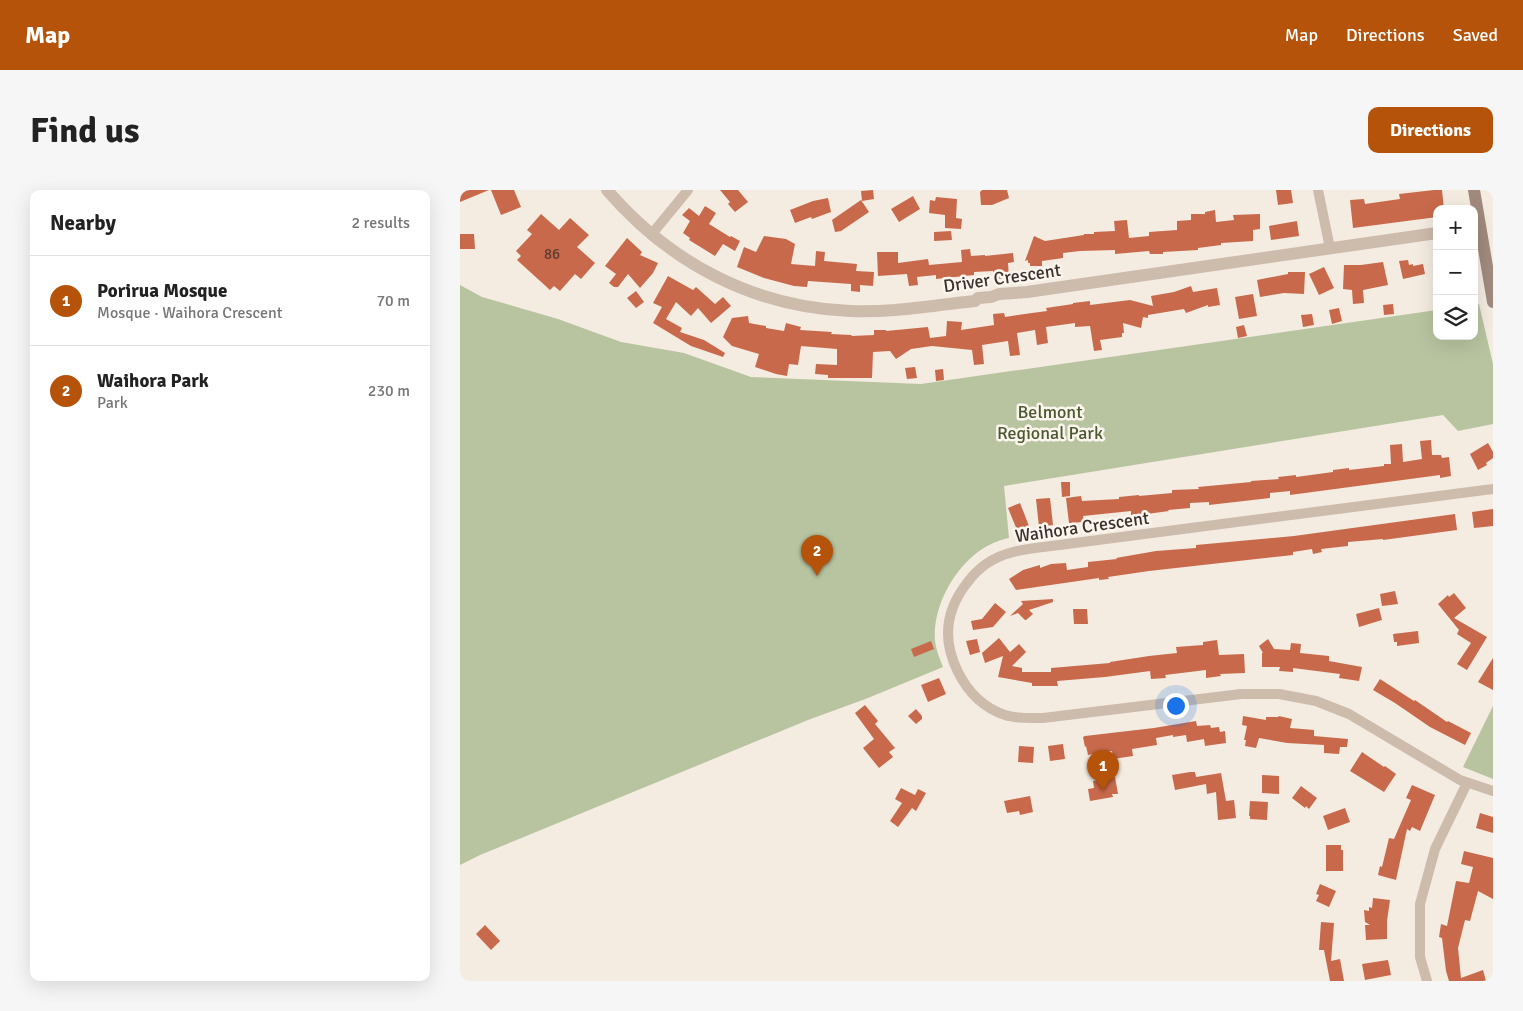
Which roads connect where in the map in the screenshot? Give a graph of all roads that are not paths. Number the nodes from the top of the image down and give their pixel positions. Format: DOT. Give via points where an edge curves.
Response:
graph roads {
  1 [pos="607,190"];
  2 [pos="688,190"];
  3 [pos="1318,190"];
  4 [pos="1474,190"];
  5 [pos="1475,205"];
  6 [pos="1478,232"];
  7 [pos="1433,234"];
  8 [pos="651,235"];
  9 [pos="1330,248"];
  10 [pos="1493,302"];
  11 [pos="1493,489"];
  12 [pos="1467,783"];
  13 [pos="1493,791"];
  14 [pos="1427,981"];
  1 -- 8 [label="street, Driver Crescent"];
  2 -- 8 [label="street"];
  3 -- 9 [label="street"];
  4 -- 5 [label="main road"];
  6 -- 10 [label="main road"];
  7 -- 9 [label="street, Driver Crescent"];
  8 -- 9 [label="street, Driver Crescent" via="709,274 756,294 811,307 851,311 975,301 999,294"];
  11 -- 12 [label="street, Waihora Crescent" via="1009,553 986,564 970,579 957,596 948,626 951,656 965,685 988,707 1005,715 1044,718 1240,694 1279,694 1316,701 1349,714"];
  12 -- 13 [label="street, Waihora Crescent"];
  12 -- 14 [label="street" via="1435,849 1420,904 1420,957"];
}
